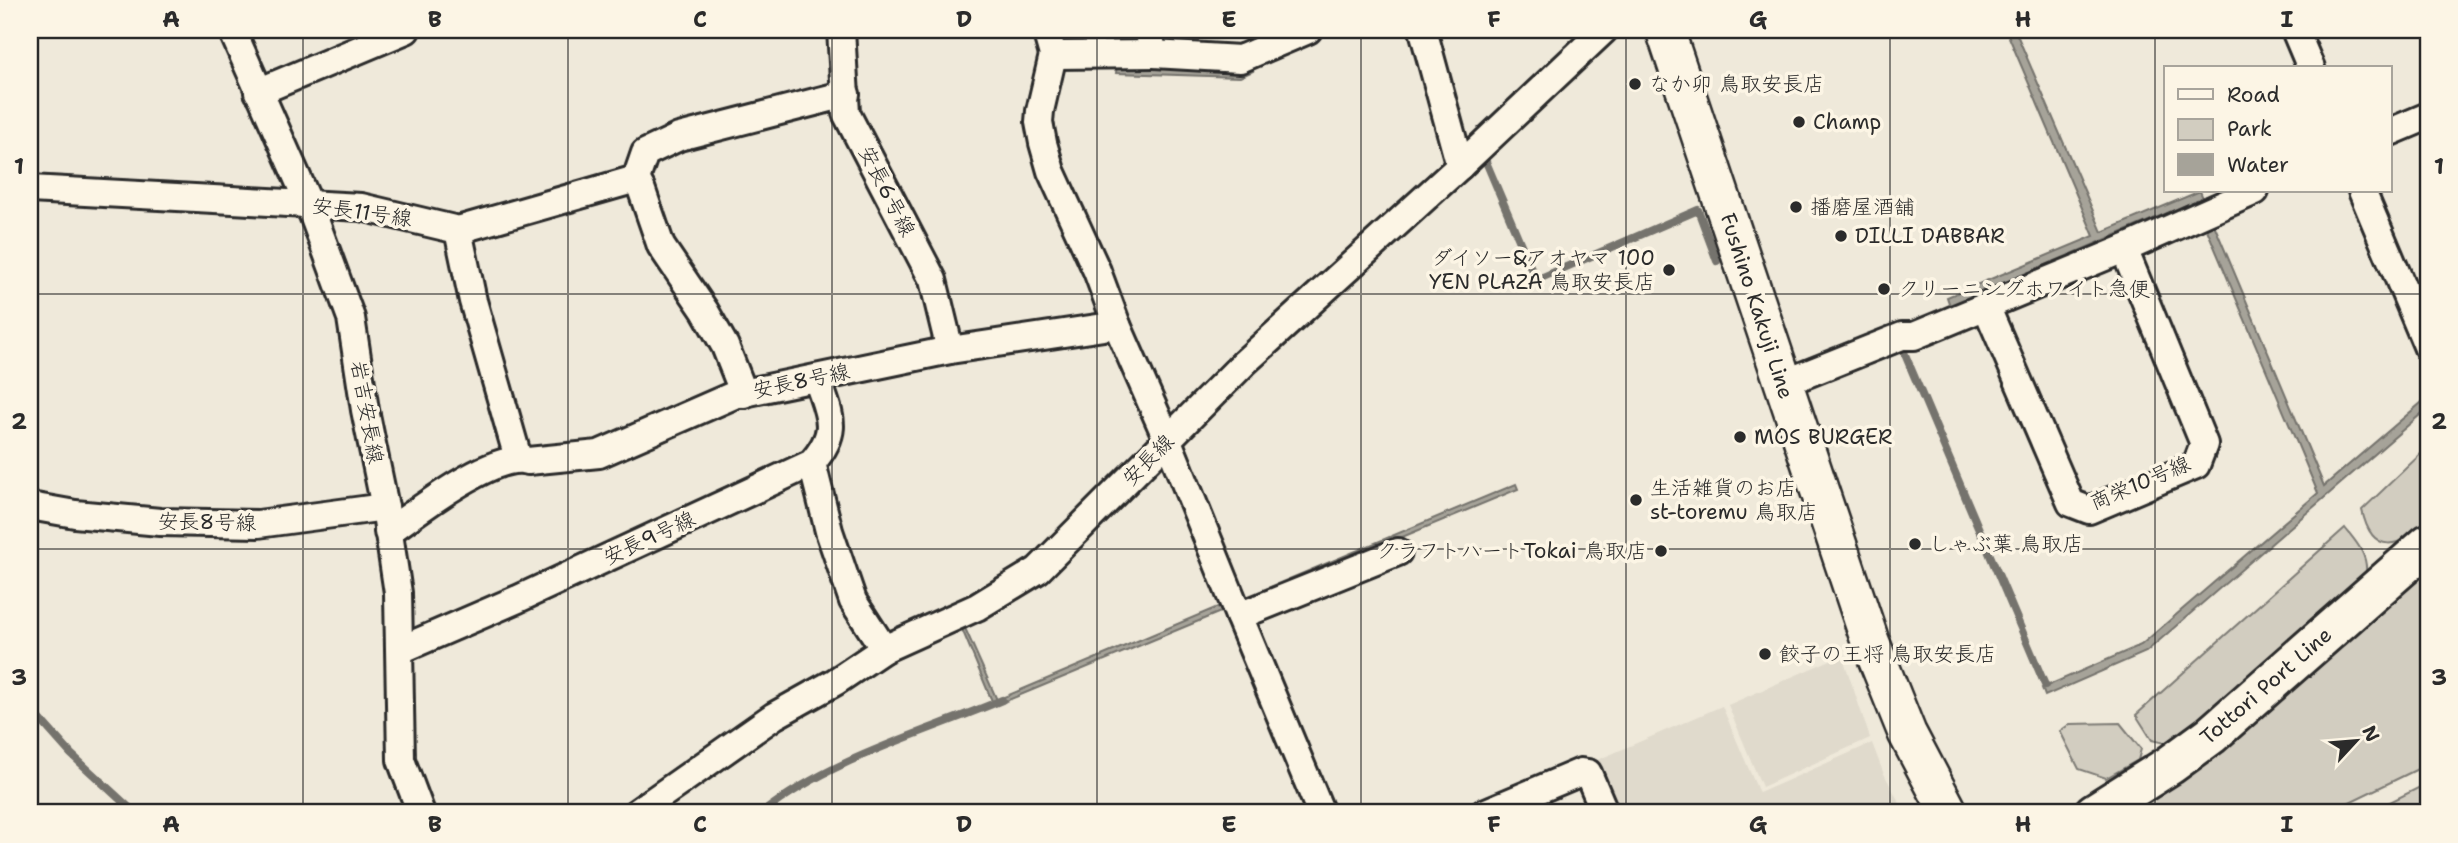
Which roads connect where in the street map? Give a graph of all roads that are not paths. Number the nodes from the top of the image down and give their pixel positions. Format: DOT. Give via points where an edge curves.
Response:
graph roads {
  1 [pos="232,30"];
  2 [pos="406,30"];
  3 [pos="841,30"];
  4 [pos="1308,30"];
  5 [pos="1423,30"];
  6 [pos="1604,30"];
  7 [pos="1665,30"];
  8 [pos="2295,30"];
  9 [pos="1049,42"];
  10 [pos="1151,42"];
  11 [pos="2310,66"];
  12 [pos="258,92"];
  13 [pos="846,94"];
  14 [pos="2428,116"];
  15 [pos="2392,131"];
  16 [pos="1460,166"];
  17 [pos="636,179"];
  18 [pos="30,189"];
  19 [pos="2253,192"];
  20 [pos="2362,192"];
  21 [pos="309,204"];
  22 [pos="458,230"];
  23 [pos="2124,249"];
  24 [pos="1986,306"];
  25 [pos="1117,325"];
  26 [pos="2428,348"];
  27 [pos="950,350"];
  28 [pos="817,378"];
  29 [pos="1782,384"];
  30 [pos="744,394"];
  31 [pos="1168,441"];
  32 [pos="518,458"];
  33 [pos="812,463"];
  34 [pos="30,506"];
  35 [pos="386,519"];
  36 [pos="2428,544"];
  37 [pos="1398,552"];
  38 [pos="1239,616"];
  39 [pos="884,649"];
  40 [pos="400,650"];
  41 [pos="421,813"];
  42 [pos="636,813"];
  43 [pos="1321,813"];
  44 [pos="1484,813"];
  45 [pos="1605,813"];
  46 [pos="1949,813"];
  47 [pos="2094,813"];
  1 -- 12 [label="street, 岩吉安長線"];
  2 -- 12 [label="street"];
  3 -- 13 [label="street, 安長6号線"];
  4 -- 10 [label="street" via="1240,59"];
  5 -- 16 [label="street"];
  6 -- 16 [label="street, 安長線"];
  7 -- 29 [label="main road, Fushino Kakuji Line"];
  8 -- 11 [label="street"];
  9 -- 10 [label="street"];
  9 -- 25 [label="street" via="1039,122 1043,143"];
  12 -- 21 [label="street, 岩吉安長線"];
  13 -- 17 [label="street" via="680,137 645,153"];
  13 -- 27 [label="street, 安長6号線" via="846,113 933,280"];
  14 -- 15 [label="street"];
  16 -- 31 [label="street, 安長線" via="1245,362"];
  17 -- 22 [label="street"];
  17 -- 30 [label="street" via="661,246 725,346"];
  18 -- 21 [label="street, 安長11号線"];
  19 -- 23 [label="street"];
  20 -- 26 [label="street"];
  21 -- 22 [label="street, 安長11号線" via="361,208"];
  21 -- 35 [label="street, 岩吉安長線" via="351,318"];
  22 -- 32 [label="street" via="473,301"];
  23 -- 24 [label="street"];
  23 -- 24 [label="street, 商栄10号線" via="2204,444 2196,465 2089,510 2071,503"];
  24 -- 29 [label="street"];
  25 -- 27 [label="street, 安長8号線"];
  25 -- 31 [label="street"];
  27 -- 28 [label="street, 安長8号線"];
  28 -- 30 [label="street, 安長8号線"];
  28 -- 33 [label="street" via="832,426 825,448"];
  29 -- 46 [label="main road, Fushino Kakuji Line" via="1883,677 1906,733"];
  30 -- 32 [label="street, 安長8号線" via="599,454"];
  31 -- 38 [label="street"];
  31 -- 39 [label="street, 安長線" via="1038,570 977,607"];
  32 -- 35 [label="street, 安長8号線" via="472,475"];
  33 -- 39 [label="street" via="853,601"];
  33 -- 40 [label="street, 安長9号線"];
  34 -- 35 [label="street, 安長8号線" via="160,522"];
  35 -- 40 [label="street, 岩吉安長線" via="398,593"];
  36 -- 47 [label="main road, Tottori Port Line" via="2211,735"];
  37 -- 38 [label="street"];
  38 -- 43 [label="street"];
  39 -- 42 [label="street, 安長線" via="775,716"];
  40 -- 41 [label="street, 岩吉安長線" via="401,760"];
  44 -- 45 [label="street" via="1581,772 1588,773"];
}
